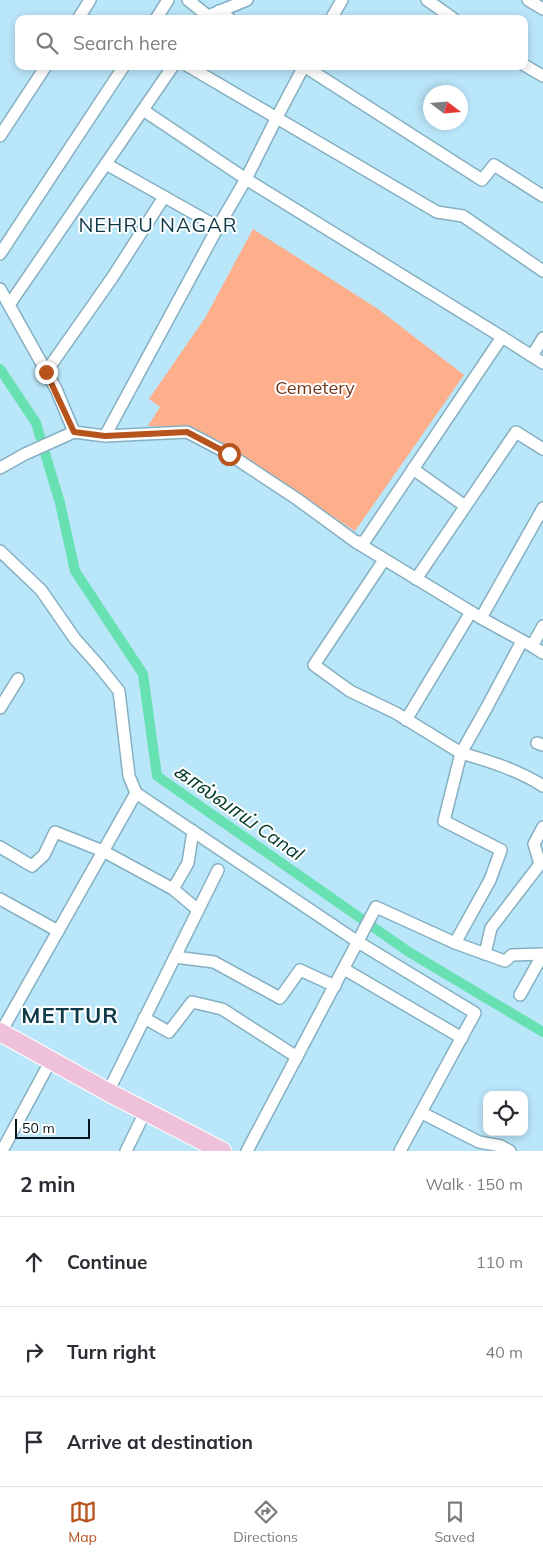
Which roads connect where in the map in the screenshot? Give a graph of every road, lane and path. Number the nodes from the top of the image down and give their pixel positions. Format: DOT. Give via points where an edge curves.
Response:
graph roads {
  1 [pos="90,0"];
  2 [pos="168,0"];
  3 [pos="188,0"];
  4 [pos="247,0"];
  5 [pos="342,0"];
  6 [pos="427,0"];
  7 [pos="528,0"];
  8 [pos="543,9"];
  9 [pos="81,15"];
  10 [pos="159,15"];
  11 [pos="211,15"];
  12 [pos="333,15"];
  13 [pos="448,15"];
  14 [pos="528,67"];
  15 [pos="43,70"];
  16 [pos="121,70"];
  17 [pos="170,70"];
  18 [pos="195,70"];
  19 [pos="302,70"];
  20 [pos="310,70"];
  21 [pos="543,76"];
  22 [pos="143,110"];
  23 [pos="276,119"];
  24 [pos="0,136"];
  25 [pos="106,164"];
  26 [pos="246,179"];
  27 [pos="543,196"];
  28 [pos="164,197"];
  29 [pos="218,227"];
  30 [pos="0,254"];
  31 [pos="543,271"];
  32 [pos="0,289"];
  33 [pos="9,306"];
  34 [pos="502,337"];
  35 [pos="543,338"];
  36 [pos="532,356"];
  37 [pos="543,363"];
  38 [pos="46,372"];
  39 [pos="74,432"];
  40 [pos="105,436"];
  41 [pos="543,449"];
  42 [pos="0,468"];
  43 [pos="413,469"];
  44 [pos="465,506"];
  45 [pos="543,508"];
  46 [pos="356,542"];
  47 [pos="0,551"];
  48 [pos="384,560"];
  49 [pos="416,579"];
  50 [pos="476,615"];
  51 [pos="543,626"];
  52 [pos="527,644"];
  53 [pos="543,653"];
  54 [pos="18,678"];
  55 [pos="0,708"];
  56 [pos="406,720"];
  57 [pos="460,753"];
  58 [pos="543,786"];
  59 [pos="136,793"];
  60 [pos="543,827"];
  61 [pos="193,831"];
  62 [pos="0,847"];
  63 [pos="103,851"];
  64 [pos="218,870"];
  65 [pos="173,889"];
  66 [pos="0,899"];
  67 [pos="198,910"];
  68 [pos="58,931"];
  69 [pos="360,940"];
  70 [pos="455,942"];
  71 [pos="485,954"];
  72 [pos="543,954"];
  73 [pos="175,957"];
  74 [pos="344,969"];
  75 [pos="335,986"];
  76 [pos="520,995"];
  77 [pos="144,1018"];
  78 [pos="0,1032"];
  79 [pos="462,1038"];
  80 [pos="297,1057"];
  81 [pos="50,1060"];
  82 [pos="108,1092"];
  83 [pos="145,1112"];
  84 [pos="422,1112"];
  85 [pos="476,1147"];
  86 [pos="2,1151"];
  87 [pos="126,1151"];
  88 [pos="222,1151"];
  89 [pos="247,1151"];
  90 [pos="400,1151"];
  91 [pos="510,1151"];
  1 -- 9 [label="street"];
  2 -- 10 [label="street"];
  3 -- 11 [label="street"];
  4 -- 11 [label="street"];
  5 -- 12 [label="street"];
  6 -- 13 [label="street"];
  7 -- 8 [label="street"];
  14 -- 21 [label="street"];
  15 -- 24 [label="street"];
  16 -- 30 [label="street"];
  17 -- 22 [label="street"];
  18 -- 23 [label="street"];
  19 -- 23 [label="street"];
  20 -- 27 [label="street" via="482,180 494,165"];
  22 -- 25 [label="street"];
  22 -- 26 [label="street"];
  23 -- 26 [label="street"];
  23 -- 31 [label="street" via="437,212 463,216"];
  25 -- 28 [label="street"];
  25 -- 33 [label="street"];
  26 -- 29 [label="street"];
  26 -- 34 [label="street"];
  28 -- 29 [label="street"];
  28 -- 38 [label="street"];
  29 -- 40 [label="street"];
  32 -- 33 [label="street"];
  33 -- 38 [label="street"];
  34 -- 36 [label="street"];
  34 -- 43 [label="street"];
  35 -- 36 [label="street"];
  36 -- 37 [label="street"];
  38 -- 39 [label="street"];
  39 -- 40 [label="street"];
  39 -- 42 [label="street"];
  40 -- 46 [label="street" via="187,432 229,454"];
  41 -- 44 [label="street" via="516,432"];
  43 -- 44 [label="street"];
  43 -- 46 [label="street" via="364,542"];
  44 -- 49 [label="street"];
  45 -- 50 [label="street"];
  46 -- 48 [label="street"];
  47 -- 59 [label="street" via="41,590 75,639 119,691 129,776"];
  48 -- 49 [label="street"];
  48 -- 56 [label="street" via="314,665 350,691"];
  49 -- 50 [label="street"];
  50 -- 52 [label="street"];
  50 -- 56 [label="street"];
  51 -- 52 [label="street"];
  52 -- 53 [label="street"];
  52 -- 57 [label="street"];
  54 -- 55 [label="street"];
  56 -- 57 [label="street"];
  57 -- 58 [label="street" via="522,774"];
  57 -- 70 [label="street" via="444,821 501,850 490,880"];
  59 -- 61 [label="street"];
  59 -- 63 [label="street"];
  60 -- 71 [label="street" via="534,844 540,864 491,928"];
  61 -- 65 [label="street" via="188,863"];
  61 -- 69 [label="street"];
  62 -- 63 [label="street" via="32,866 44,855 55,832"];
  63 -- 65 [label="street"];
  63 -- 68 [label="street"];
  64 -- 67 [label="street"];
  65 -- 67 [label="street"];
  66 -- 68 [label="street"];
  67 -- 73 [label="street"];
  68 -- 78 [label="street"];
  69 -- 70 [label="street" via="376,907"];
  69 -- 74 [label="street"];
  69 -- 79 [label="street" via="475,1013"];
  70 -- 71 [label="street"];
  71 -- 72 [label="street" via="505,962 512,955"];
  72 -- 76 [label="street"];
  73 -- 75 [label="street" via="214,962 280,998 300,970"];
  73 -- 77 [label="street"];
  74 -- 75 [label="street"];
  74 -- 79 [label="street"];
  75 -- 80 [label="street"];
  77 -- 80 [label="street" via="170,1032 192,1002 222,1009"];
  77 -- 82 [label="street"];
  78 -- 81 [label="main road"];
  79 -- 84 [label="street"];
  80 -- 89 [label="street"];
  81 -- 82 [label="main road"];
  81 -- 86 [label="street"];
  82 -- 83 [label="main road"];
  83 -- 87 [label="street"];
  83 -- 88 [label="main road"];
  84 -- 85 [label="street"];
  84 -- 90 [label="street"];
  85 -- 91 [label="street" via="501,1146"];
}
